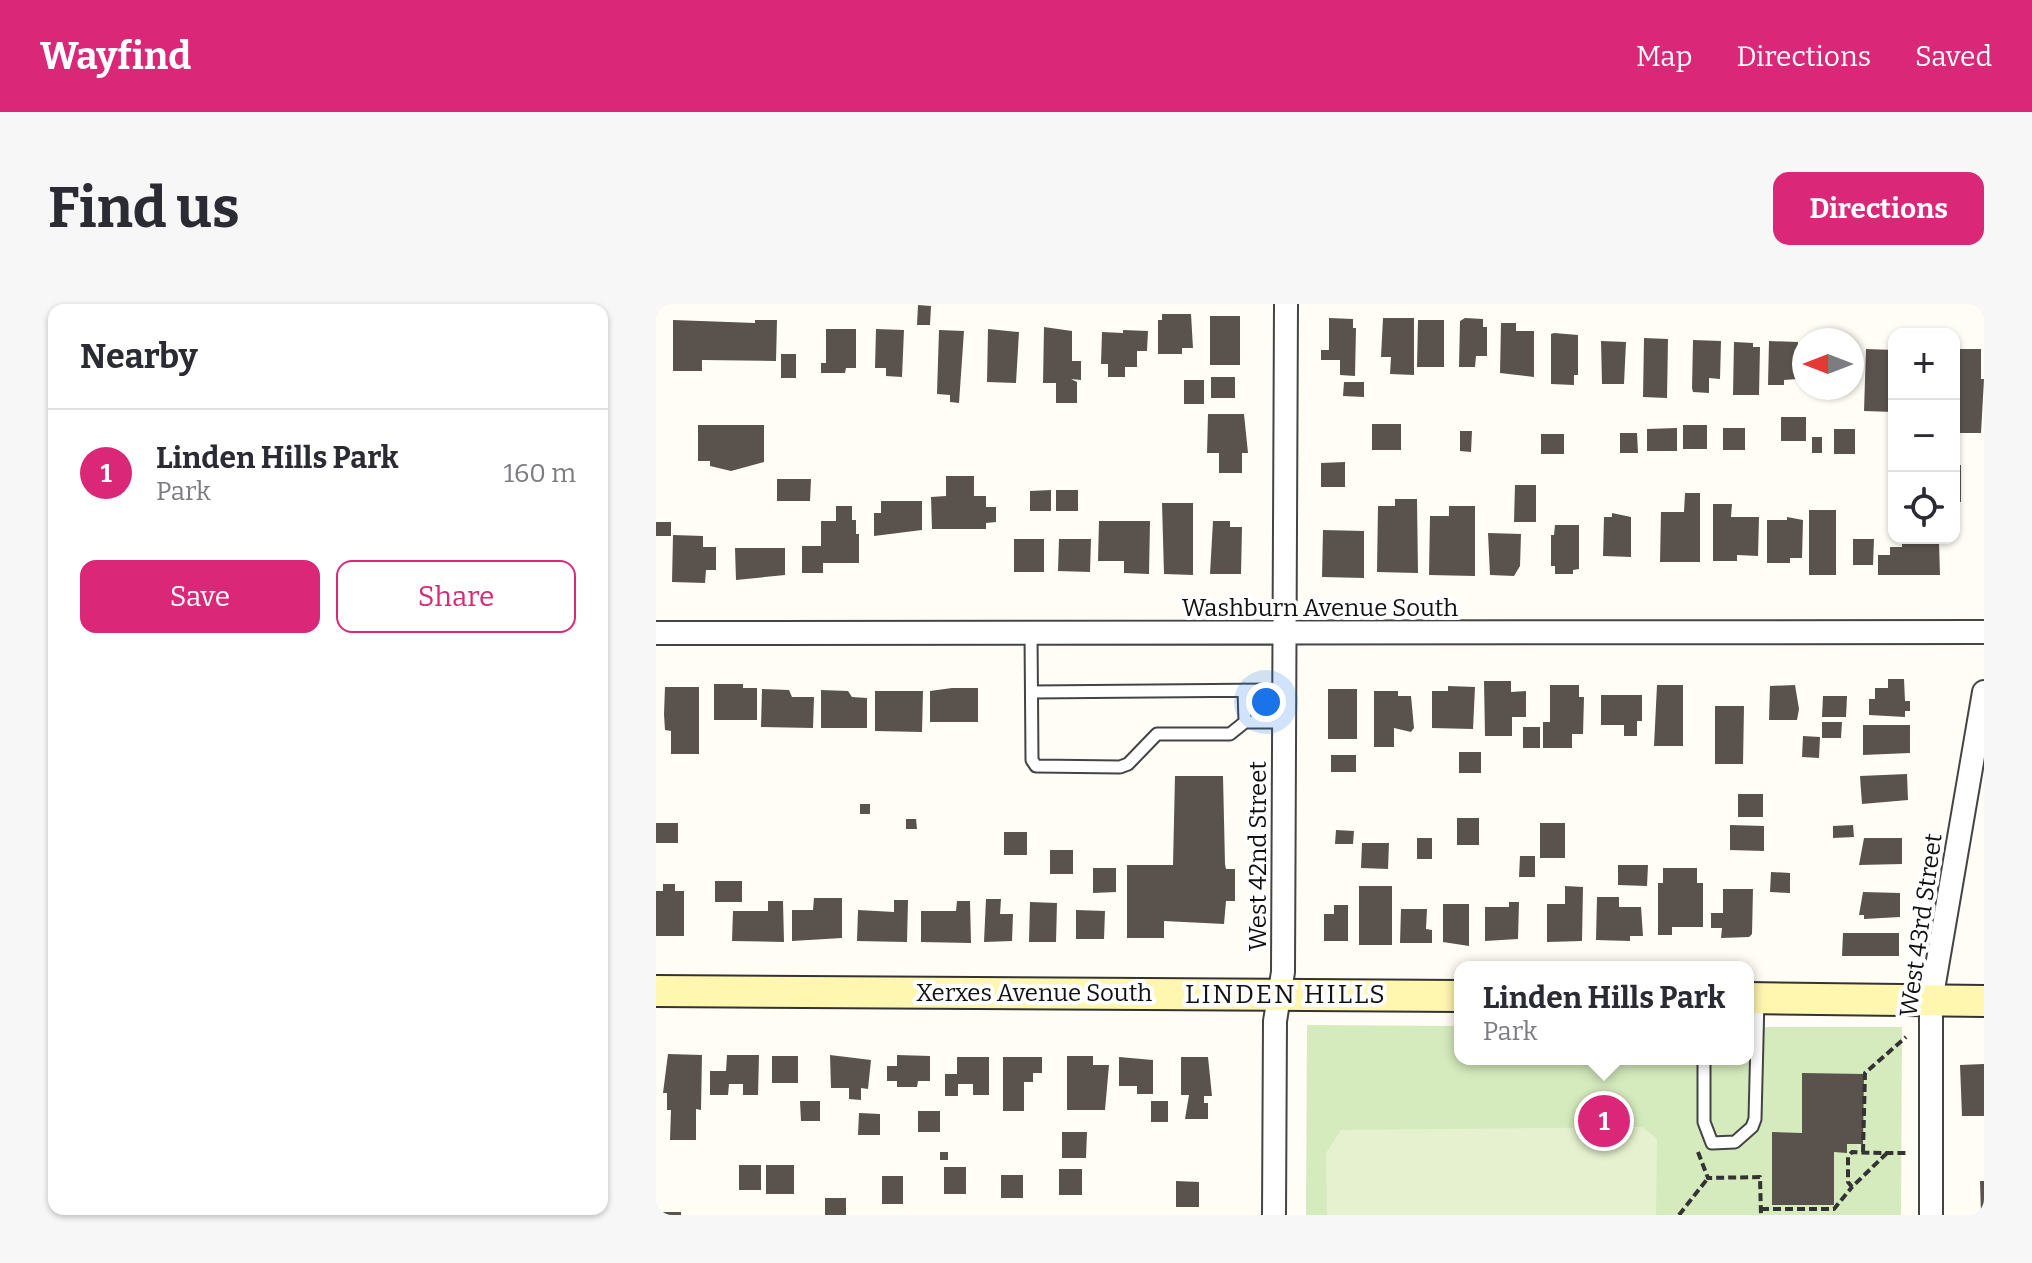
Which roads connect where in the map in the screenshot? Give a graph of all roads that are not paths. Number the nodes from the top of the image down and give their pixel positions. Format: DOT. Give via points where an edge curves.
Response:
graph roads {
  1 [pos="1286,304"];
  2 [pos="1984,632"];
  3 [pos="656,633"];
  4 [pos="1031,633"];
  5 [pos="1285,634"];
  6 [pos="1244,690"];
  7 [pos="1284,690"];
  8 [pos="1032,692"];
  9 [pos="1984,692"];
  10 [pos="1245,722"];
  11 [pos="1284,722"];
  12 [pos="656,991"];
  13 [pos="1279,995"];
  14 [pos="1454,996"];
  15 [pos="1754,998"];
  16 [pos="1931,1001"];
  17 [pos="1984,1001"];
  18 [pos="1754,1058"];
  19 [pos="1704,1065"];
  20 [pos="1274,1215"];
  21 [pos="1931,1215"];
  1 -- 5 [label="street, West 42nd Street"];
  2 -- 5 [label="street, Washburn Avenue South"];
  3 -- 4 [label="street, Washburn Avenue South"];
  4 -- 5 [label="street, Washburn Avenue South"];
  4 -- 8 [label="lane"];
  5 -- 7 [label="street, West 42nd Street"];
  6 -- 7 [label="lane"];
  6 -- 8 [label="lane"];
  6 -- 10 [label="lane"];
  7 -- 11 [label="street, West 42nd Street"];
  8 -- 10 [label="lane" via="1032,760 1043,768 1120,767 1157,734 1230,734"];
  9 -- 16 [label="street, West 43rd Street"];
  10 -- 11 [label="lane"];
  11 -- 13 [label="street, West 42nd Street"];
  12 -- 13 [label="street, Xerxes Avenue South"];
  13 -- 14 [label="street, Xerxes Avenue South"];
  13 -- 20 [label="street, West 42nd Street"];
  15 -- 16 [label="street"];
  16 -- 17 [label="street"];
  16 -- 21 [label="street, West 43rd Street"];
  18 -- 19 [label="lane" via="1755,1119 1735,1142 1712,1143 1704,1122"];
}
